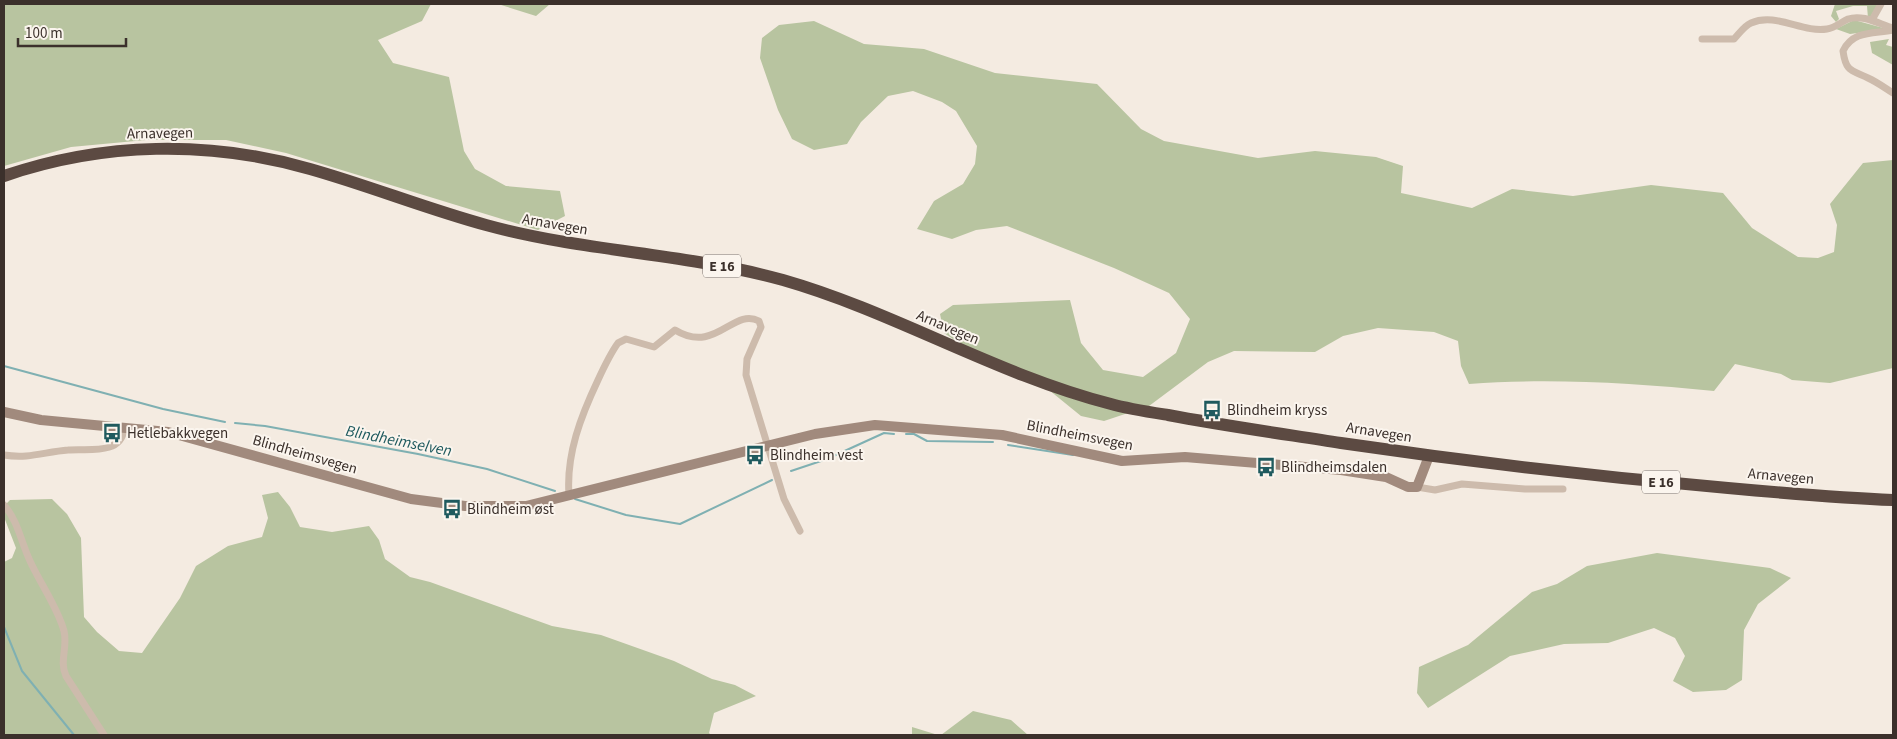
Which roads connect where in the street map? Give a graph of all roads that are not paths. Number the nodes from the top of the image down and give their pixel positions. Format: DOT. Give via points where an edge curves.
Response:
graph roads {
  1 [pos="1881,4"];
  2 [pos="1872,20"];
  3 [pos="1893,29"];
  4 [pos="1702,39"];
  5 [pos="1893,93"];
  6 [pos="4,176"];
  7 [pos="4,412"];
  8 [pos="124,429"];
  9 [pos="767,446"];
  10 [pos="4,455"];
  11 [pos="1429,456"];
  12 [pos="1417,487"];
  13 [pos="1563,489"];
  14 [pos="568,495"];
  15 [pos="1893,500"];
  16 [pos="4,505"];
  17 [pos="800,531"];
  18 [pos="104,735"];
  1 -- 2 [label="street"];
  2 -- 3 [label="street"];
  2 -- 4 [label="street" via="1853,18 1827,29 1798,28 1788,22 1751,22 1734,39"];
  3 -- 5 [label="street" via="1857,35 1843,51 1850,70"];
  6 -- 11 [label="highway, Arnavegen / E 16" via="47,163 113,151 185,148 253,155 316,170 512,232 716,265 785,281 871,312 1027,377 1110,404"];
  7 -- 8 [label="street, Blindheimsvegen" via="26,418"];
  8 -- 10 [label="street" via="122,436 111,446 98,450 70,450 22,458"];
  8 -- 14 [label="street, Blindheimsvegen" via="180,434 365,487 440,503 526,506"];
  9 -- 12 [label="street, Blindheimsvegen" via="815,434 875,425 1002,435 1122,461 1185,457 1341,470 1386,477 1408,487"];
  9 -- 14 [label="street, Blindheimsvegen"];
  9 -- 14 [label="street" via="746,375 747,359 760,331 759,321 744,318 705,338 689,337 675,330 654,347 626,339 614,348 582,412"];
  9 -- 17 [label="street" via="784,499"];
  11 -- 12 [label="street"];
  11 -- 15 [label="highway, Arnavegen / E 16" via="1683,484"];
  12 -- 13 [label="street, Blindheimsvegen" via="1434,490 1462,484"];
  16 -- 18 [label="street" via="63,628 62,668"];
}
